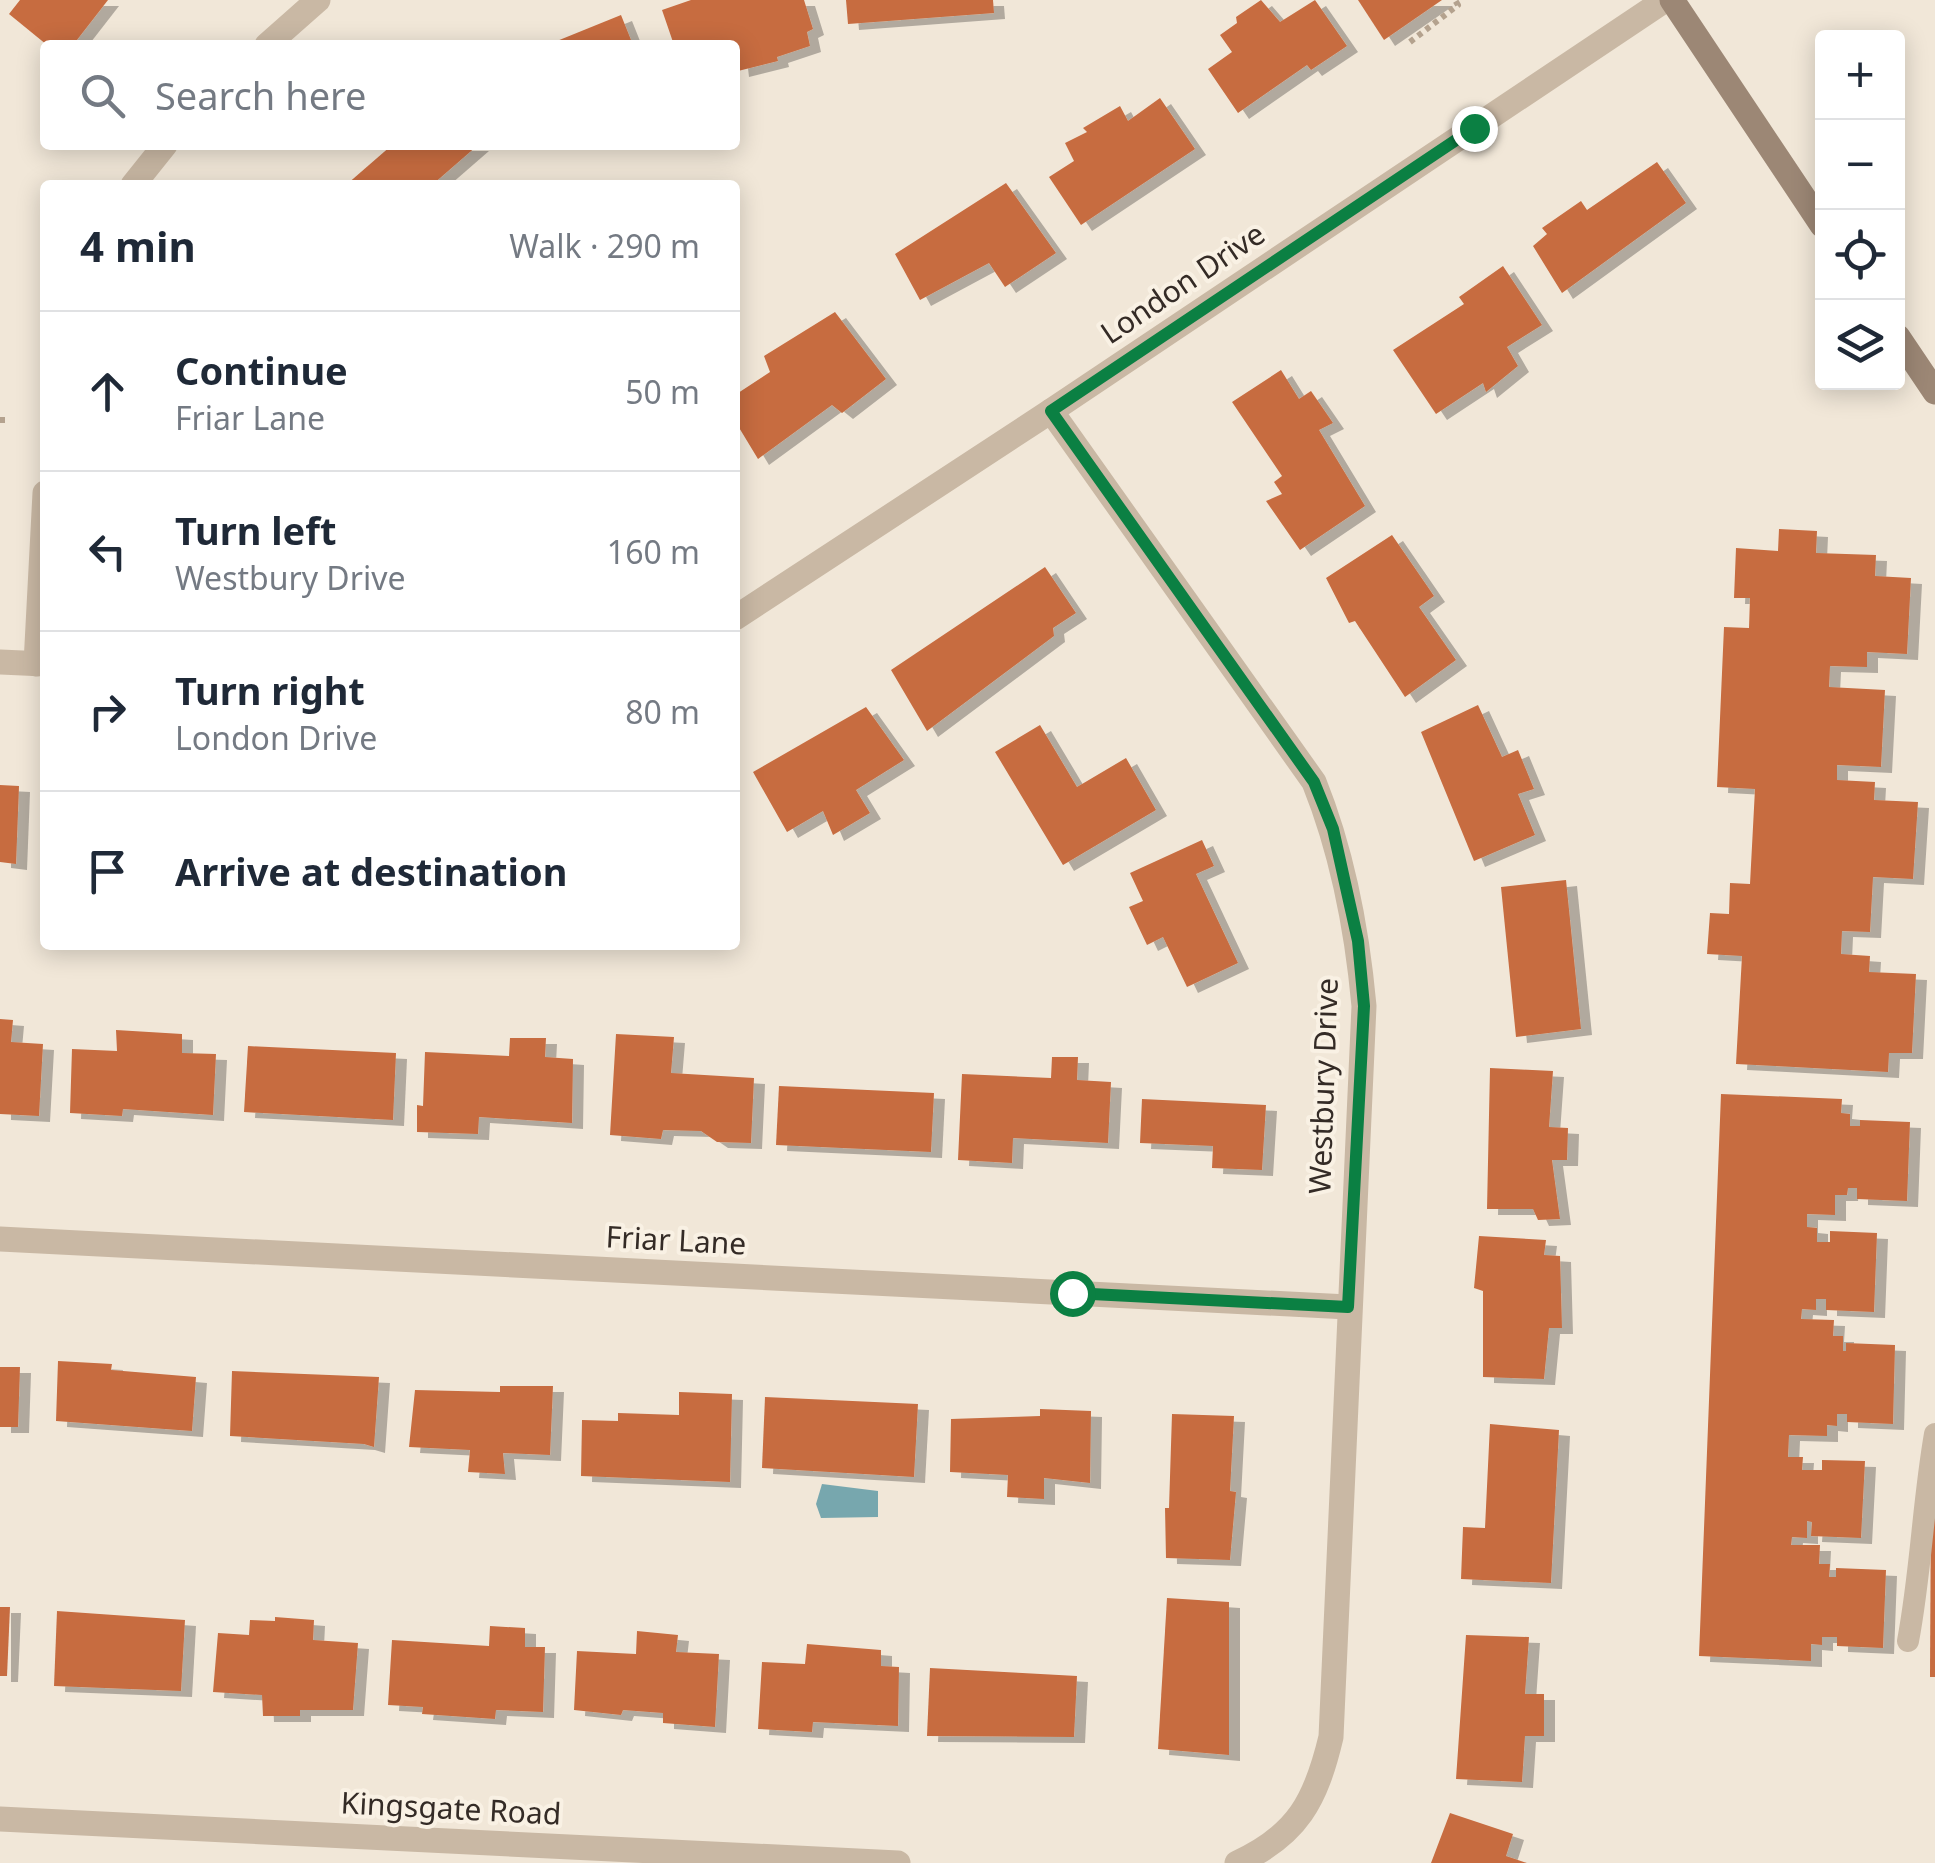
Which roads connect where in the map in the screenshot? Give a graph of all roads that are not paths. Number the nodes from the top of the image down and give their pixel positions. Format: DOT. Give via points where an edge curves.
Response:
graph roads {
  1 [pos="318,0"];
  2 [pos="1668,0"];
  3 [pos="273,40"];
  4 [pos="161,150"];
  5 [pos="137,180"];
  6 [pos="1815,215"];
  7 [pos="1905,347"];
  8 [pos="1935,392"];
  9 [pos="1051,411"];
  10 [pos="740,615"];
  11 [pos="0,662"];
  12 [pos="40,664"];
  13 [pos="0,1239"];
  14 [pos="1348,1307"];
  15 [pos="1935,1434"];
  16 [pos="1908,1641"];
  17 [pos="0,1819"];
  18 [pos="898,1863"];
  19 [pos="1237,1863"];
  1 -- 3 [label="street"];
  2 -- 6 [label="main road"];
  2 -- 9 [label="street, London Drive"];
  4 -- 5 [label="street"];
  7 -- 8 [label="main road"];
  9 -- 10 [label="street, London Drive"];
  9 -- 14 [label="street, Westbury Drive" via="1314,782 1333,829 1358,941 1364,1006"];
  11 -- 12 [label="street"];
  13 -- 14 [label="street, Friar Lane"];
  14 -- 19 [label="street, Westbury Drive" via="1330,1737 1302,1816"];
  15 -- 16 [label="lane"];
  17 -- 18 [label="street, Kingsgate Road"];
}
